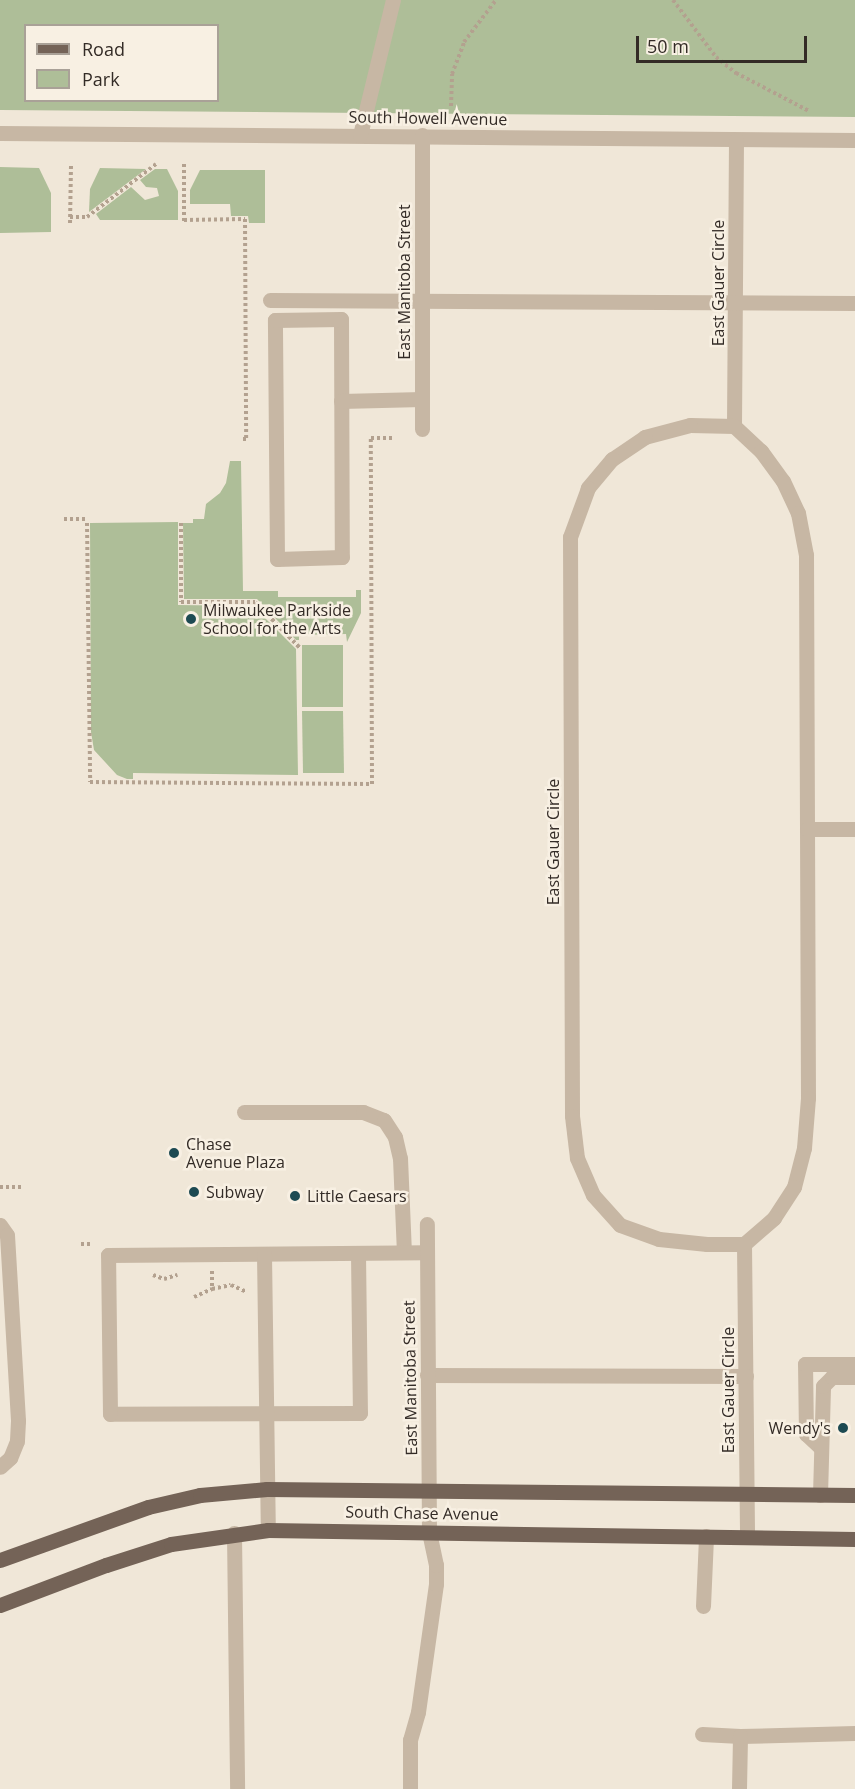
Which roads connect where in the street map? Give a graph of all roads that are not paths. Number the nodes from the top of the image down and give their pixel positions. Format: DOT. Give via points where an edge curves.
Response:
graph roads {
  1 [pos="393,0"];
  2 [pos="0,133"];
  3 [pos="360,135"];
  4 [pos="423,135"];
  5 [pos="736,140"];
  6 [pos="855,140"];
  7 [pos="270,300"];
  8 [pos="423,301"];
  9 [pos="737,302"];
  10 [pos="855,303"];
  11 [pos="422,399"];
  12 [pos="341,400"];
  13 [pos="734,426"];
  14 [pos="422,429"];
  15 [pos="807,829"];
  16 [pos="855,829"];
  17 [pos="244,1112"];
  18 [pos="427,1224"];
  19 [pos="0,1225"];
  20 [pos="744,1244"];
  21 [pos="404,1252"];
  22 [pos="427,1252"];
  23 [pos="358,1253"];
  24 [pos="264,1254"];
  25 [pos="855,1364"];
  26 [pos="427,1375"];
  27 [pos="746,1376"];
  28 [pos="855,1377"];
  29 [pos="266,1414"];
  30 [pos="820,1447"];
  31 [pos="0,1467"];
  32 [pos="267,1489"];
  33 [pos="429,1490"];
  34 [pos="747,1493"];
  35 [pos="820,1495"];
  36 [pos="855,1495"];
  37 [pos="268,1530"];
  38 [pos="429,1531"];
  39 [pos="234,1533"];
  40 [pos="706,1536"];
  41 [pos="747,1537"];
  42 [pos="855,1539"];
  43 [pos="0,1560"];
  44 [pos="0,1605"];
  45 [pos="703,1606"];
  46 [pos="855,1733"];
  47 [pos="702,1734"];
  48 [pos="740,1736"];
  49 [pos="237,1789"];
  50 [pos="410,1789"];
  51 [pos="739,1789"];
  1 -- 3 [label="street"];
  2 -- 3 [label="street, South Howell Avenue"];
  3 -- 4 [label="street, South Howell Avenue"];
  4 -- 5 [label="street, South Howell Avenue"];
  4 -- 8 [label="street, East Manitoba Street"];
  5 -- 6 [label="street, South Howell Avenue"];
  5 -- 9 [label="street, East Gauer Circle"];
  7 -- 8 [label="street"];
  8 -- 9 [label="street"];
  8 -- 11 [label="street, East Manitoba Street"];
  9 -- 10 [label="street"];
  9 -- 13 [label="street, East Gauer Circle"];
  11 -- 12 [label="street"];
  11 -- 14 [label="street, East Manitoba Street"];
  12 -- 12 [label="street" via="341,319 275,320 277,559 342,557"];
  13 -- 15 [label="street" via="761,451 783,482 798,513 806,555"];
  13 -- 20 [label="street, East Gauer Circle" via="690,425 645,437 612,459 588,488 570,537 572,1116 577,1158 593,1196 620,1225 659,1239"];
  15 -- 16 [label="street"];
  15 -- 20 [label="street" via="808,1098 804,1148 794,1186 774,1218"];
  17 -- 21 [label="street" via="363,1112 384,1120 395,1137 400,1158"];
  18 -- 22 [label="street, East Manitoba Street"];
  19 -- 31 [label="street" via="8,1235 18,1421 17,1441 10,1458"];
  20 -- 27 [label="street, East Gauer Circle"];
  21 -- 22 [label="street"];
  21 -- 23 [label="street"];
  22 -- 26 [label="street, East Manitoba Street"];
  23 -- 24 [label="street"];
  23 -- 29 [label="street" via="360,1413"];
  24 -- 29 [label="street"];
  24 -- 29 [label="street" via="108,1255 108,1261 110,1414"];
  25 -- 30 [label="street" via="805,1364 806,1434"];
  26 -- 27 [label="street"];
  26 -- 33 [label="street, East Manitoba Street"];
  27 -- 34 [label="street, East Gauer Circle"];
  28 -- 30 [label="street" via="826,1380"];
  29 -- 32 [label="street"];
  30 -- 35 [label="street"];
  32 -- 33 [label="main road, South Chase Avenue"];
  32 -- 37 [label="street"];
  32 -- 43 [label="main road, South Chase Avenue" via="200,1495 148,1507"];
  33 -- 34 [label="main road, South Chase Avenue"];
  33 -- 38 [label="street, East Manitoba Street"];
  34 -- 35 [label="main road, South Chase Avenue"];
  34 -- 41 [label="street, East Gauer Circle"];
  35 -- 36 [label="main road, South Chase Avenue"];
  37 -- 38 [label="main road, South Chase Avenue"];
  37 -- 39 [label="main road, South Chase Avenue"];
  38 -- 40 [label="main road, South Chase Avenue"];
  38 -- 50 [label="street, East Manitoba Street" via="436,1584 418,1712 410,1740"];
  39 -- 44 [label="main road, South Chase Avenue" via="160,1548"];
  39 -- 49 [label="street"];
  40 -- 41 [label="main road, South Chase Avenue"];
  40 -- 45 [label="street"];
  41 -- 42 [label="main road, South Chase Avenue"];
  46 -- 48 [label="street"];
  47 -- 48 [label="street"];
  48 -- 51 [label="street"];
}
